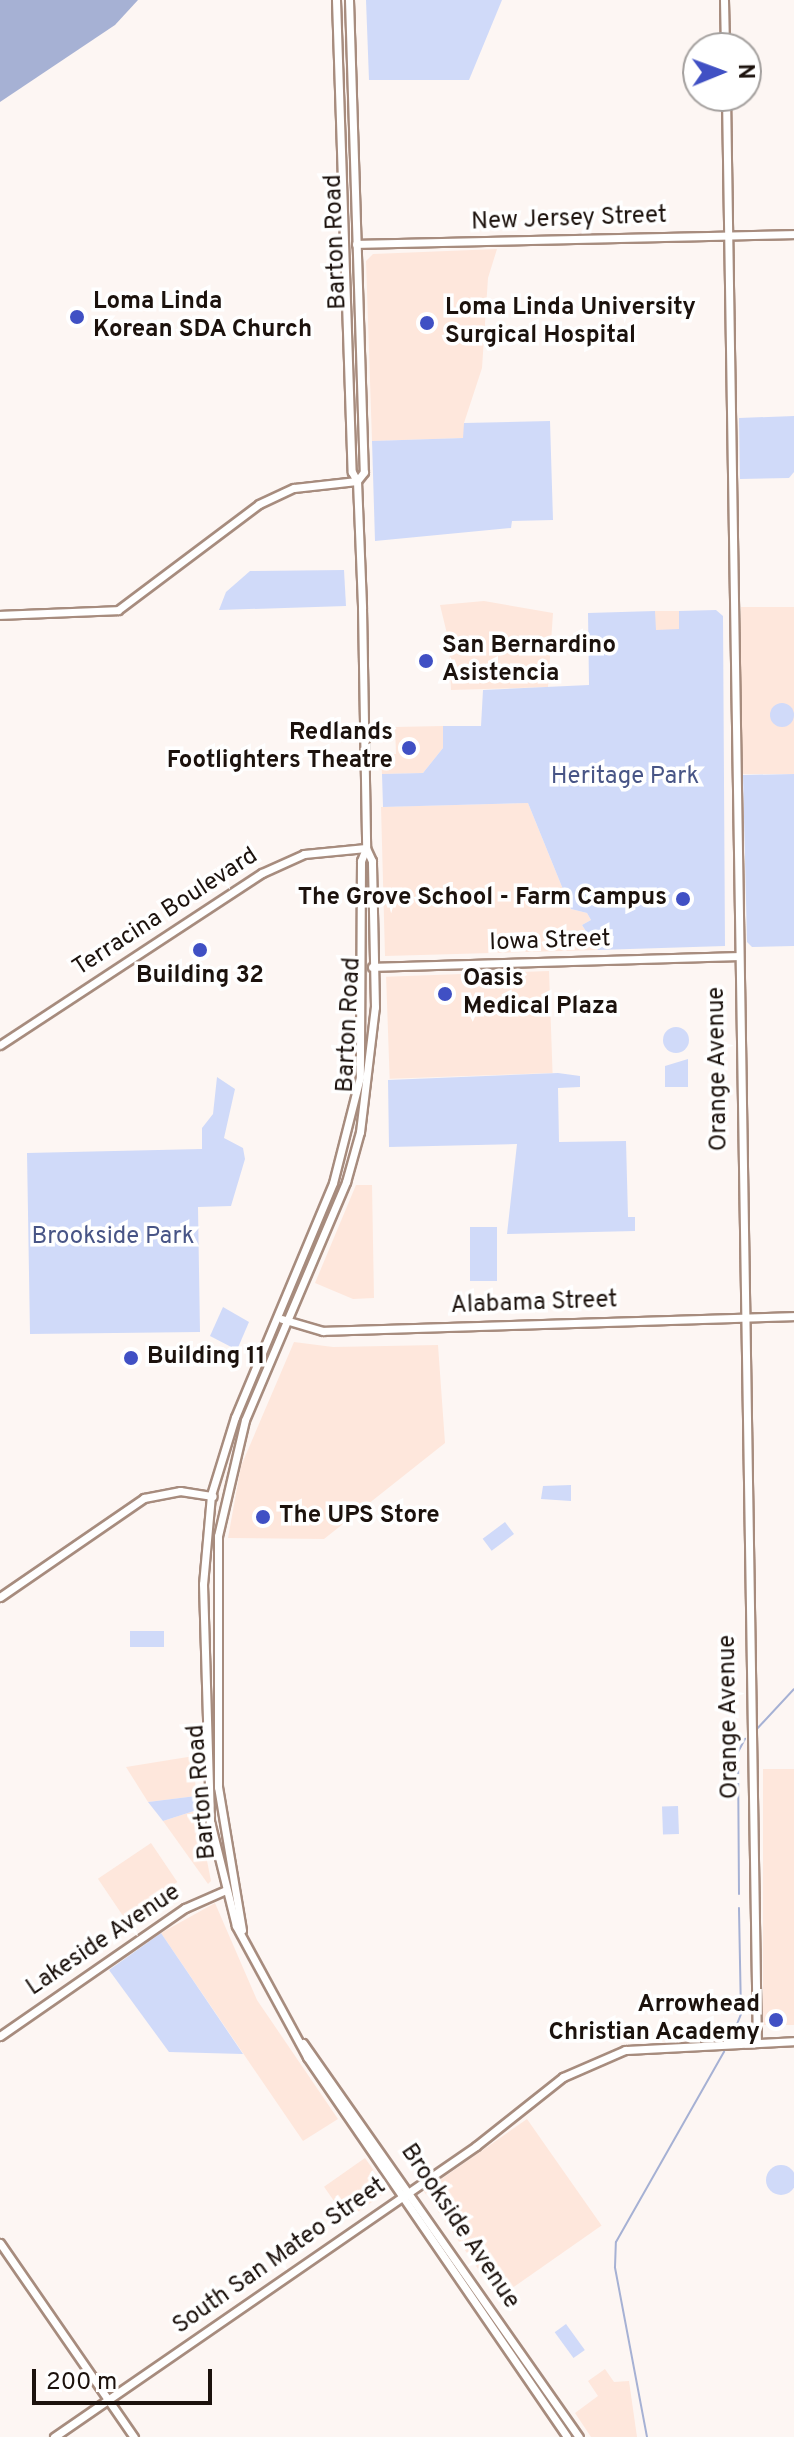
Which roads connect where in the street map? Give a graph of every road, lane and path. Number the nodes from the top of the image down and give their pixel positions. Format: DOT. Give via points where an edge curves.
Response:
graph roads {
  1 [pos="336,0"];
  2 [pos="349,0"];
  3 [pos="724,0"];
  4 [pos="725,32"];
  5 [pos="726,112"];
  6 [pos="794,234"];
  7 [pos="728,236"];
  8 [pos="345,243"];
  9 [pos="358,244"];
  10 [pos="357,481"];
  11 [pos="0,615"];
  12 [pos="366,848"];
  13 [pos="737,956"];
  14 [pos="364,967"];
  15 [pos="374,967"];
  16 [pos="0,1045"];
  17 [pos="357,1093"];
  18 [pos="368,1095"];
  19 [pos="794,1316"];
  20 [pos="277,1317"];
  21 [pos="744,1317"];
  22 [pos="287,1321"];
  23 [pos="211,1495"];
  24 [pos="224,1497"];
  25 [pos="0,1597"];
  26 [pos="220,1811"];
  27 [pos="210,1821"];
  28 [pos="214,1848"];
  29 [pos="231,1872"];
  30 [pos="234,1887"];
  31 [pos="224,1890"];
  32 [pos="242,1930"];
  33 [pos="0,2036"];
  34 [pos="794,2041"];
  35 [pos="757,2042"];
  36 [pos="406,2194"];
  37 [pos="0,2243"];
  38 [pos="107,2400"];
  39 [pos="54,2437"];
  40 [pos="134,2437"];
  41 [pos="567,2437"];
  42 [pos="579,2437"];
  1 -- 8 [label="main road, Barton Road"];
  2 -- 9 [label="main road, Barton Road"];
  3 -- 4 [label="main road"];
  5 -- 7 [label="main road, Orange Avenue"];
  6 -- 7 [label="main road, New Jersey Street"];
  7 -- 9 [label="main road, New Jersey Street"];
  7 -- 13 [label="main road, Orange Avenue"];
  8 -- 9 [label="main road, New Jersey Street"];
  8 -- 10 [label="main road, Barton Road" via="352,472"];
  9 -- 10 [label="main road, Barton Road" via="364,472"];
  10 -- 11 [label="main road" via="294,488 259,504 118,610"];
  10 -- 12 [label="main road, Barton Road"];
  12 -- 14 [label="main road, Barton Road" via="361,861"];
  12 -- 15 [label="main road, Barton Road" via="372,861"];
  12 -- 16 [label="main road, Terracina Boulevard" via="304,854 262,873"];
  13 -- 15 [label="main road, Iowa Street"];
  13 -- 21 [label="main road, Orange Avenue"];
  14 -- 15 [label="main road, Iowa Street"];
  14 -- 17 [label="main road, Barton Road"];
  15 -- 18 [label="main road, Barton Road"];
  17 -- 18 [label="main road"];
  17 -- 20 [label="main road, Barton Road" via="333,1183"];
  18 -- 22 [label="main road, Barton Road" via="346,1182"];
  19 -- 21 [label="main road, Alabama Street"];
  20 -- 22 [label="main road, Alabama Street"];
  20 -- 23 [label="main road, Barton Road" via="235,1417"];
  21 -- 22 [label="main road, Alabama Street" via="323,1331"];
  21 -- 35 [label="main road, Orange Avenue"];
  22 -- 24 [label="main road, Barton Road" via="245,1420"];
  23 -- 24 [label="main road"];
  23 -- 25 [label="main road" via="180,1491 144,1498"];
  23 -- 27 [label="main road, Barton Road" via="203,1584"];
  24 -- 26 [label="main road, Barton Road" via="215,1586"];
  26 -- 27 [label="main road"];
  26 -- 29 [label="main road, Barton Road"];
  27 -- 28 [label="main road, Barton Road"];
  28 -- 29 [label="main road" via="222,1850"];
  28 -- 31 [label="main road, Barton Road"];
  29 -- 30 [label="main road, Barton Road"];
  30 -- 31 [label="main road, Lakeside Avenue"];
  30 -- 32 [label="main road, Barton Road"];
  31 -- 32 [label="main road, Barton Road"];
  31 -- 33 [label="main road, Lakeside Avenue" via="185,1908"];
  32 -- 36 [label="main road, Brookside Avenue" via="303,2043"];
  34 -- 35 [label="main road, South San Mateo Street"];
  35 -- 36 [label="main road, South San Mateo Street" via="625,2050 563,2077"];
  36 -- 38 [label="main road, South San Mateo Street"];
  36 -- 41 [label="main road, Brookside Avenue"];
  36 -- 42 [label="main road, Brookside Avenue"];
  37 -- 38 [label="main road"];
  38 -- 39 [label="main road, South San Mateo Street"];
  38 -- 40 [label="main road"];
}
